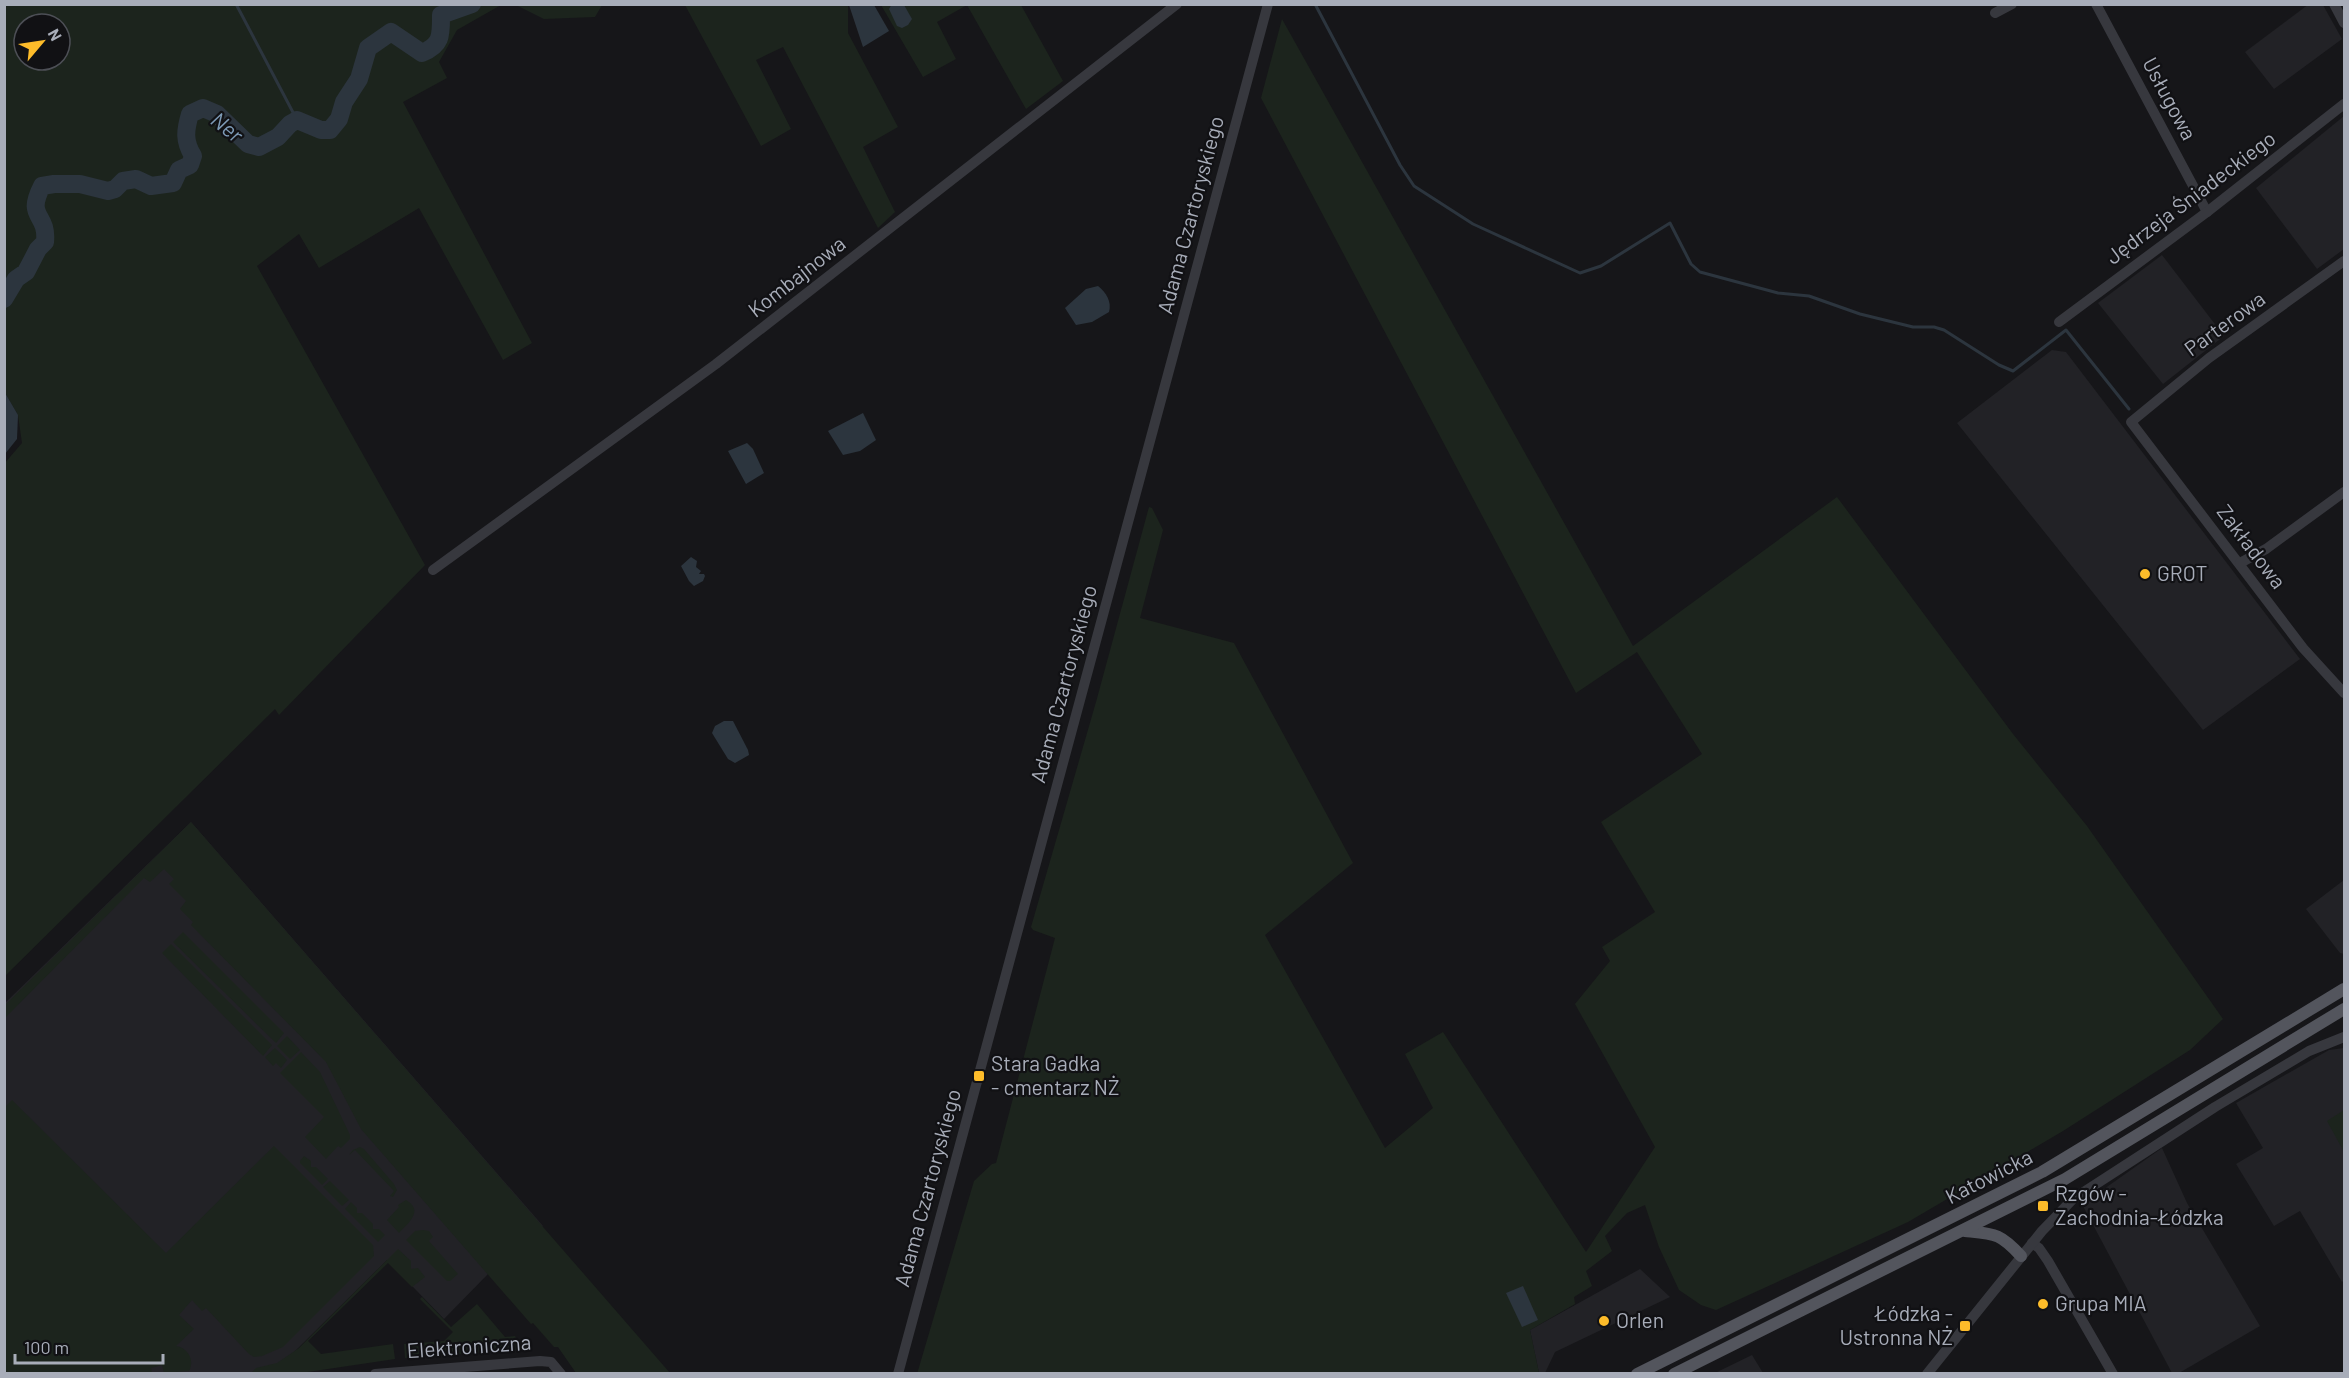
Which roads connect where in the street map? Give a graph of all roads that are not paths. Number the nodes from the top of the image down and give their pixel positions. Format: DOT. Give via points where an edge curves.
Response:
graph roads {
  1 [pos="1177,4"];
  2 [pos="1268,4"];
  3 [pos="2012,4"];
  4 [pos="2096,4"];
  5 [pos="2334,4"];
  6 [pos="1995,14"];
  7 [pos="2344,23"];
  8 [pos="2344,104"];
  9 [pos="2207,212"];
  10 [pos="2344,261"];
  11 [pos="2060,322"];
  12 [pos="2131,422"];
  13 [pos="2344,492"];
  14 [pos="2240,563"];
  15 [pos="433,570"];
  16 [pos="2344,693"];
  17 [pos="2344,989"];
  18 [pos="2344,1009"];
  19 [pos="2344,1037"];
  20 [pos="1964,1231"];
  21 [pos="2032,1243"];
  22 [pos="2021,1256"];
  23 [pos="375,1374"];
  24 [pos="561,1374"];
  25 [pos="898,1374"];
  26 [pos="1637,1374"];
  27 [pos="1674,1374"];
  28 [pos="1927,1374"];
  29 [pos="2113,1374"];
  1 -- 15 [label="street, Kombajnowa" via="725,357"];
  2 -- 25 [label="street, Adama Czartoryskiego"];
  3 -- 6 [label="street"];
  4 -- 9 [label="street, Usługowa"];
  5 -- 7 [label="street"];
  8 -- 9 [label="street, Jędrzeja Śniadeckiego"];
  9 -- 11 [label="street, Jędrzeja Śniadeckiego"];
  10 -- 12 [label="street, Parterowa" via="2209,358"];
  12 -- 14 [label="street, Zakładowa"];
  13 -- 14 [label="street" via="2266,549"];
  14 -- 16 [label="street, Zakładowa" via="2303,648"];
  17 -- 26 [label="main road, Katowicka" via="2042,1172"];
  18 -- 20 [label="main road, Katowicka" via="2065,1179"];
  19 -- 21 [label="street" via="2309,1051 2144,1152 2073,1199"];
  20 -- 22 [label="main road" via="1999,1236"];
  20 -- 27 [label="main road, Katowicka"];
  21 -- 22 [label="street"];
  21 -- 29 [label="street" via="2048,1261"];
  22 -- 28 [label="street"];
  23 -- 24 [label="street, Elektroniczna" via="540,1361 551,1362"];
}
